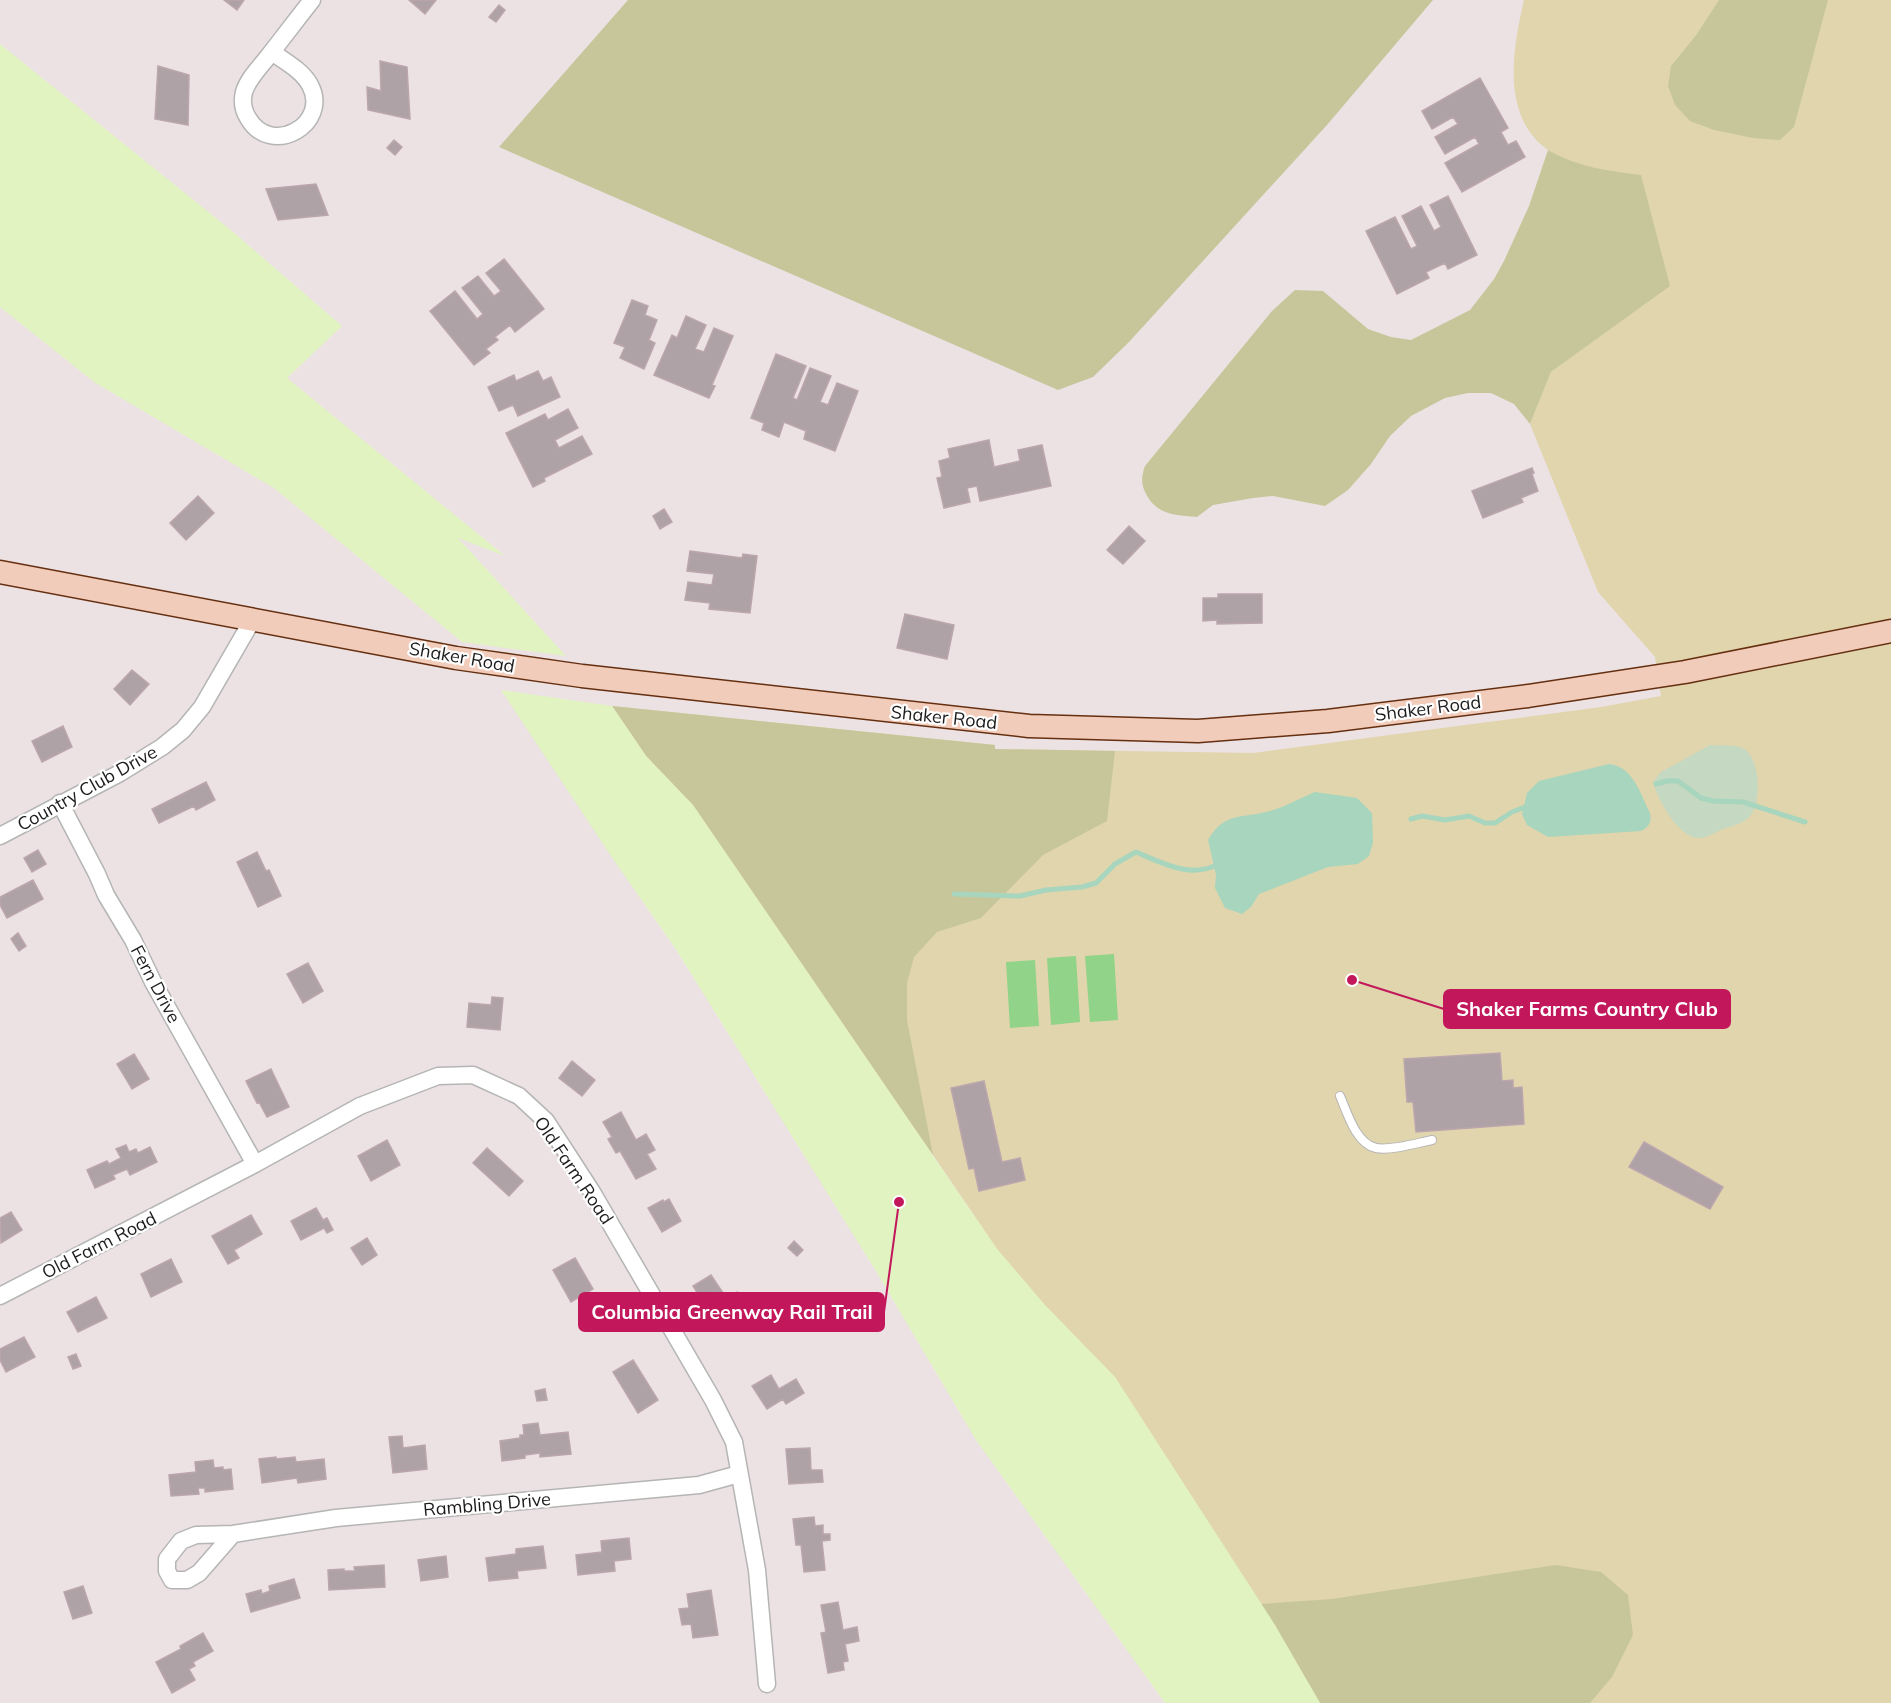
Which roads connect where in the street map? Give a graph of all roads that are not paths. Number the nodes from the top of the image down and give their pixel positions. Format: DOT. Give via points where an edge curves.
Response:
graph roads {
  1 [pos="312,0"];
  2 [pos="272,52"];
  3 [pos="0,572"];
  4 [pos="252,619"];
  5 [pos="1891,631"];
  6 [pos="60,803"];
  7 [pos="0,836"];
  8 [pos="1340,1096"];
  9 [pos="1432,1140"];
  10 [pos="255,1164"];
  11 [pos="0,1296"];
  12 [pos="739,1474"];
  13 [pos="233,1534"];
  14 [pos="767,1684"];
  1 -- 2 [label="street"];
  2 -- 2 [label="street" via="305,78 314,98 303,126 282,136 260,132 249,121 243,106 244,91"];
  3 -- 4 [label="street, Shaker Road"];
  4 -- 5 [label="street, Shaker Road" via="456,658 593,677 1029,726 1198,731 1329,721 1528,696 1685,672"];
  4 -- 6 [label="street, Country Club Drive" via="202,706 183,730 120,773"];
  6 -- 7 [label="street, Country Club Drive"];
  6 -- 10 [label="street, Fern Drive" via="105,895"];
  8 -- 9 [label="lane" via="1357,1132 1371,1146 1381,1149"];
  10 -- 11 [label="street, Old Farm Road"];
  10 -- 12 [label="street, Old Farm Road" via="360,1106 438,1076 473,1075 519,1096 546,1121 592,1192 713,1400 734,1442"];
  12 -- 13 [label="street, Rambling Drive" via="699,1485 336,1518"];
  12 -- 14 [label="street, Old Farm Road" via="757,1570"];
}
